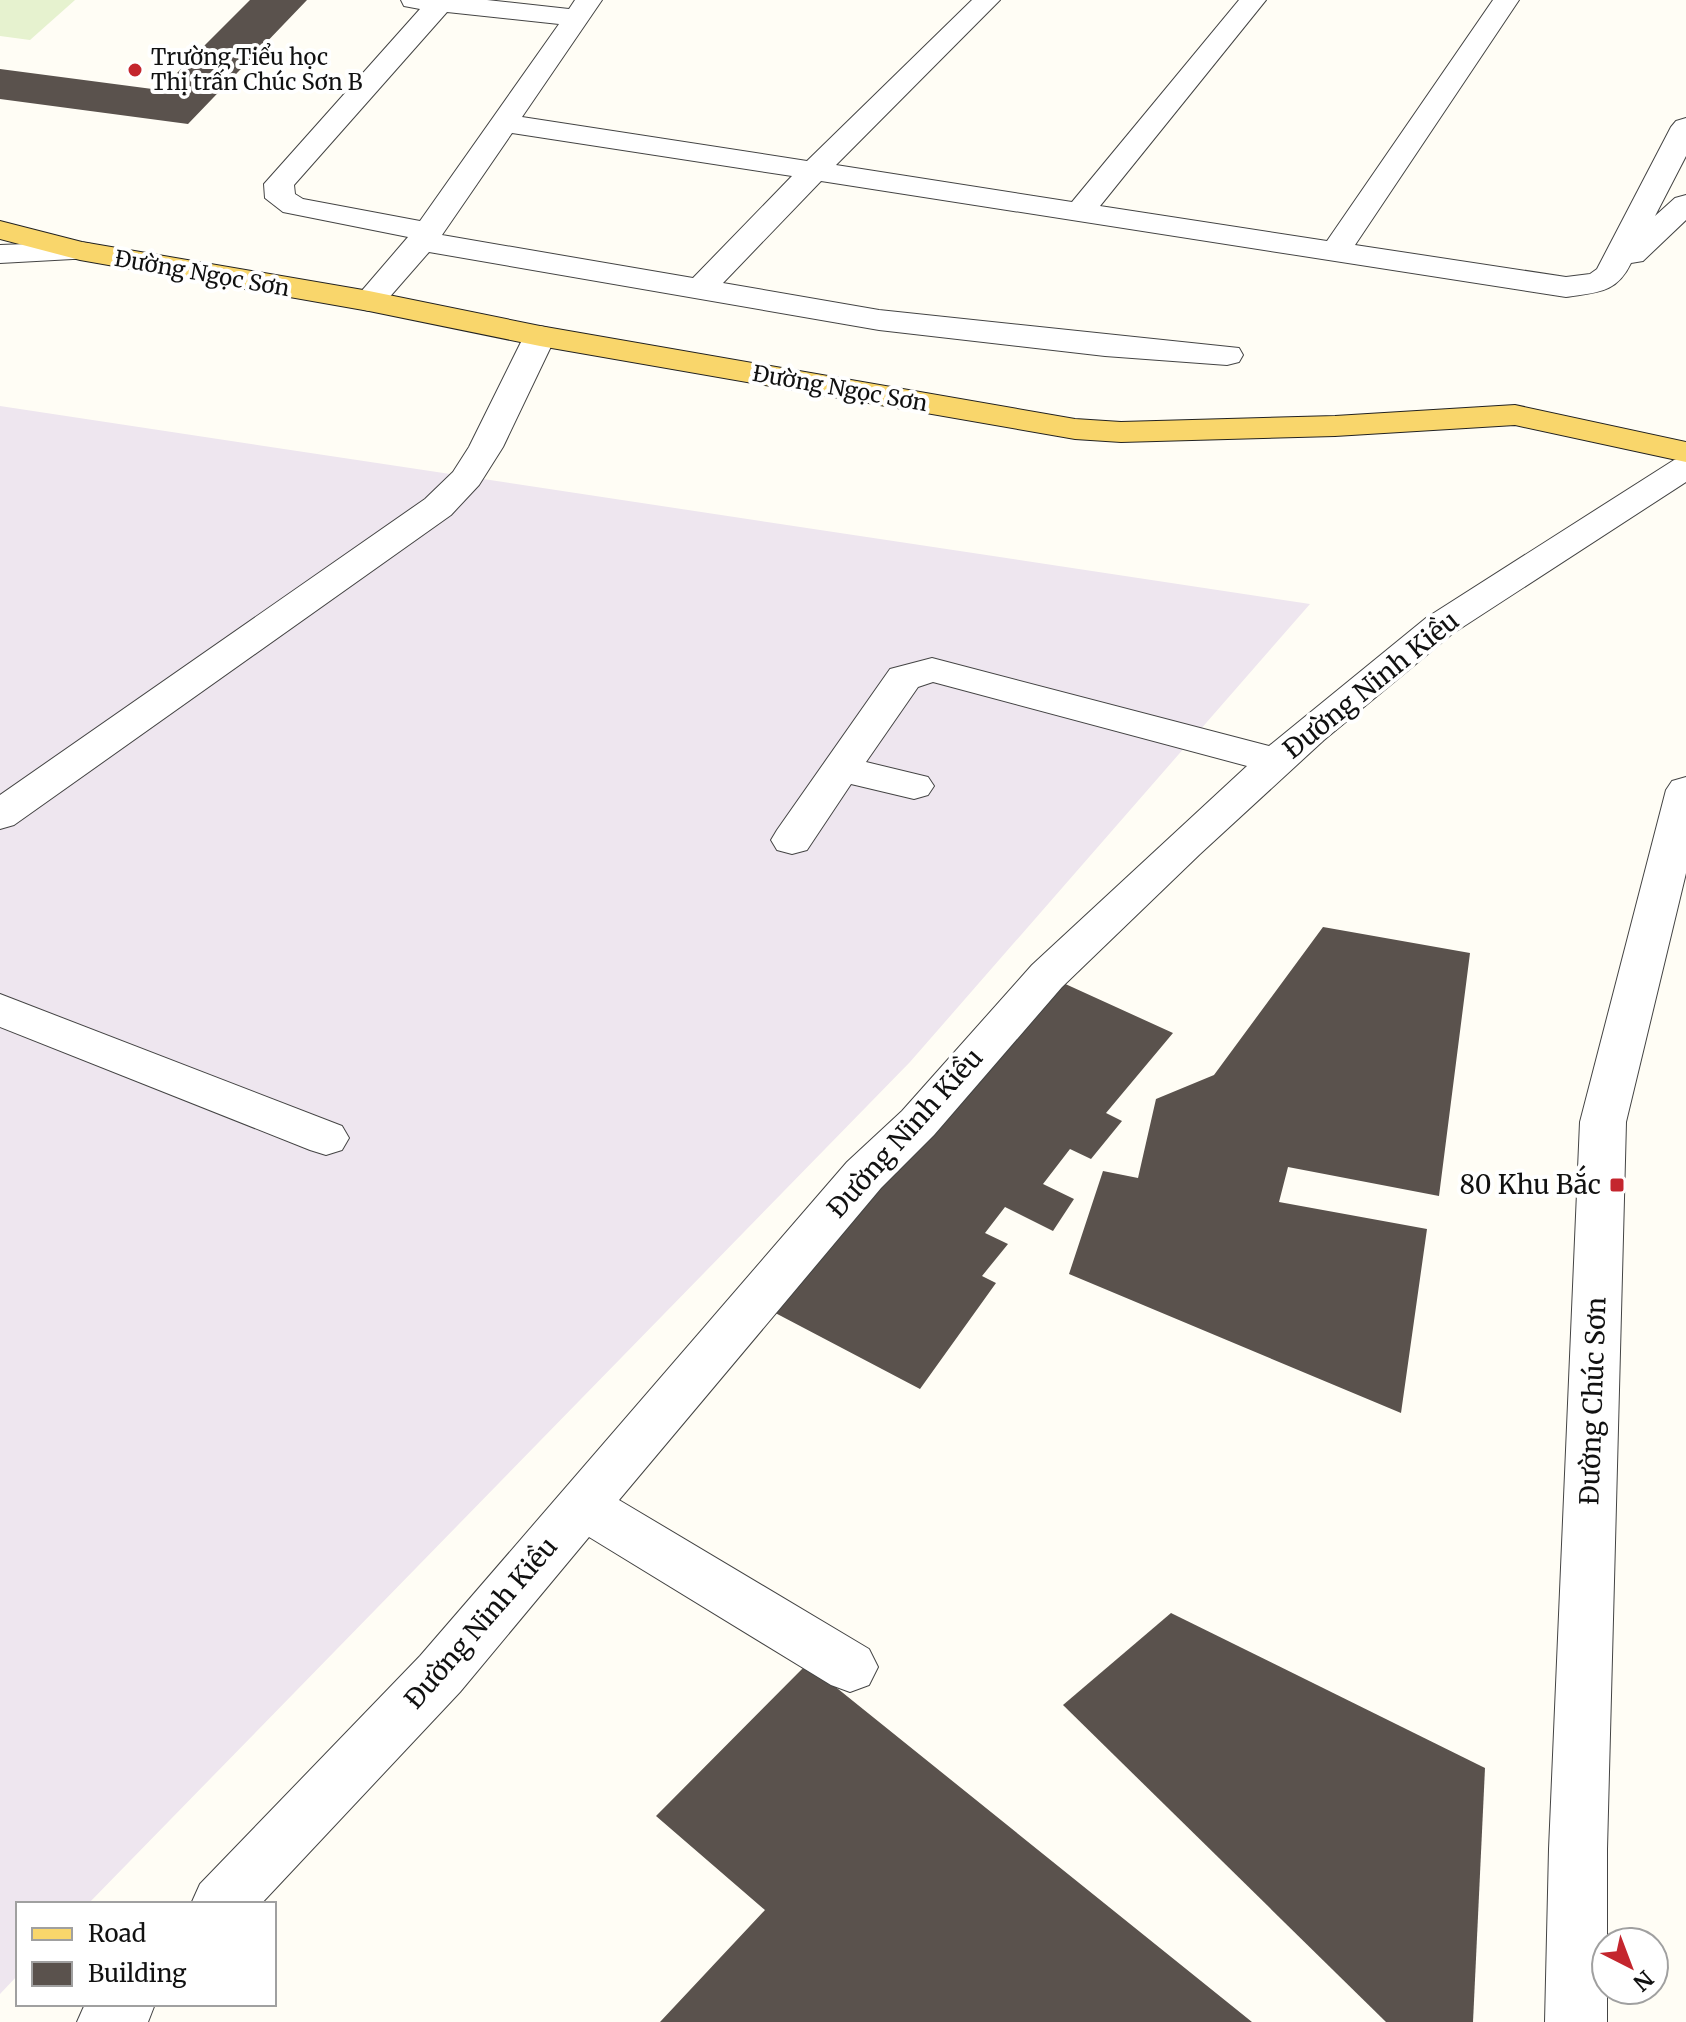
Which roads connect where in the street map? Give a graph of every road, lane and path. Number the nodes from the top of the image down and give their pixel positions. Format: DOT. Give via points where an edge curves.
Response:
graph roads {
  1 [pos="987,0"];
  2 [pos="1253,0"];
  3 [pos="1506,0"];
  4 [pos="427,1"];
  5 [pos="583,9"];
  6 [pos="504,123"];
  7 [pos="1686,127"];
  8 [pos="814,171"];
  9 [pos="1686,204"];
  10 [pos="1079,212"];
  11 [pos="0,230"];
  12 [pos="425,237"];
  13 [pos="80,251"];
  14 [pos="1334,253"];
  15 [pos="0,254"];
  16 [pos="1610,274"];
  17 [pos="701,288"];
  18 [pos="369,301"];
  19 [pos="540,336"];
  20 [pos="1227,355"];
  21 [pos="1686,452"];
  22 [pos="1686,467"];
  23 [pos="1277,761"];
  24 [pos="842,769"];
  25 [pos="914,786"];
  26 [pos="1686,790"];
  27 [pos="0,815"];
  28 [pos="792,840"];
  29 [pos="0,1010"];
  30 [pos="326,1138"];
  31 [pos="583,1506"];
  32 [pos="850,1667"];
  33 [pos="223,1902"];
  34 [pos="123,2006"];
  35 [pos="108,2022"];
  36 [pos="1576,2022"];
  1 -- 8 [label="street"];
  2 -- 10 [label="street"];
  3 -- 14 [label="street"];
  4 -- 5 [label="street"];
  4 -- 12 [label="street" via="279,184 280,198 294,206"];
  5 -- 6 [label="street"];
  6 -- 8 [label="street"];
  6 -- 12 [label="street"];
  7 -- 16 [label="street"];
  8 -- 10 [label="street"];
  8 -- 17 [label="street"];
  9 -- 16 [label="street"];
  10 -- 14 [label="street"];
  11 -- 13 [label="main road, Đường Ngọc Sơn"];
  12 -- 17 [label="street"];
  12 -- 18 [label="street"];
  13 -- 15 [label="street"];
  13 -- 18 [label="main road, Đường Ngọc Sơn"];
  14 -- 16 [label="street" via="1542,286 1582,286"];
  17 -- 20 [label="street" via="879,320"];
  18 -- 19 [label="main road, Đường Ngọc Sơn"];
  19 -- 21 [label="main road, Đường Ngọc Sơn" via="1075,429 1335,426 1515,415"];
  19 -- 27 [label="street" via="480,458 438,507"];
  22 -- 23 [label="street, Đường Ninh Kiều" via="1439,626"];
  23 -- 24 [label="street" via="932,670 904,678"];
  23 -- 31 [label="street, Đường Ninh Kiều" via="1047,976 918,1123 864,1175"];
  24 -- 25 [label="street"];
  24 -- 28 [label="street"];
  26 -- 36 [label="street, Đường Chúc Sơn" via="1603,1122"];
  29 -- 30 [label="street"];
  31 -- 32 [label="street"];
  31 -- 33 [label="street, Đường Ninh Kiều" via="440,1674"];
  34 -- 35 [label="street"];
}
